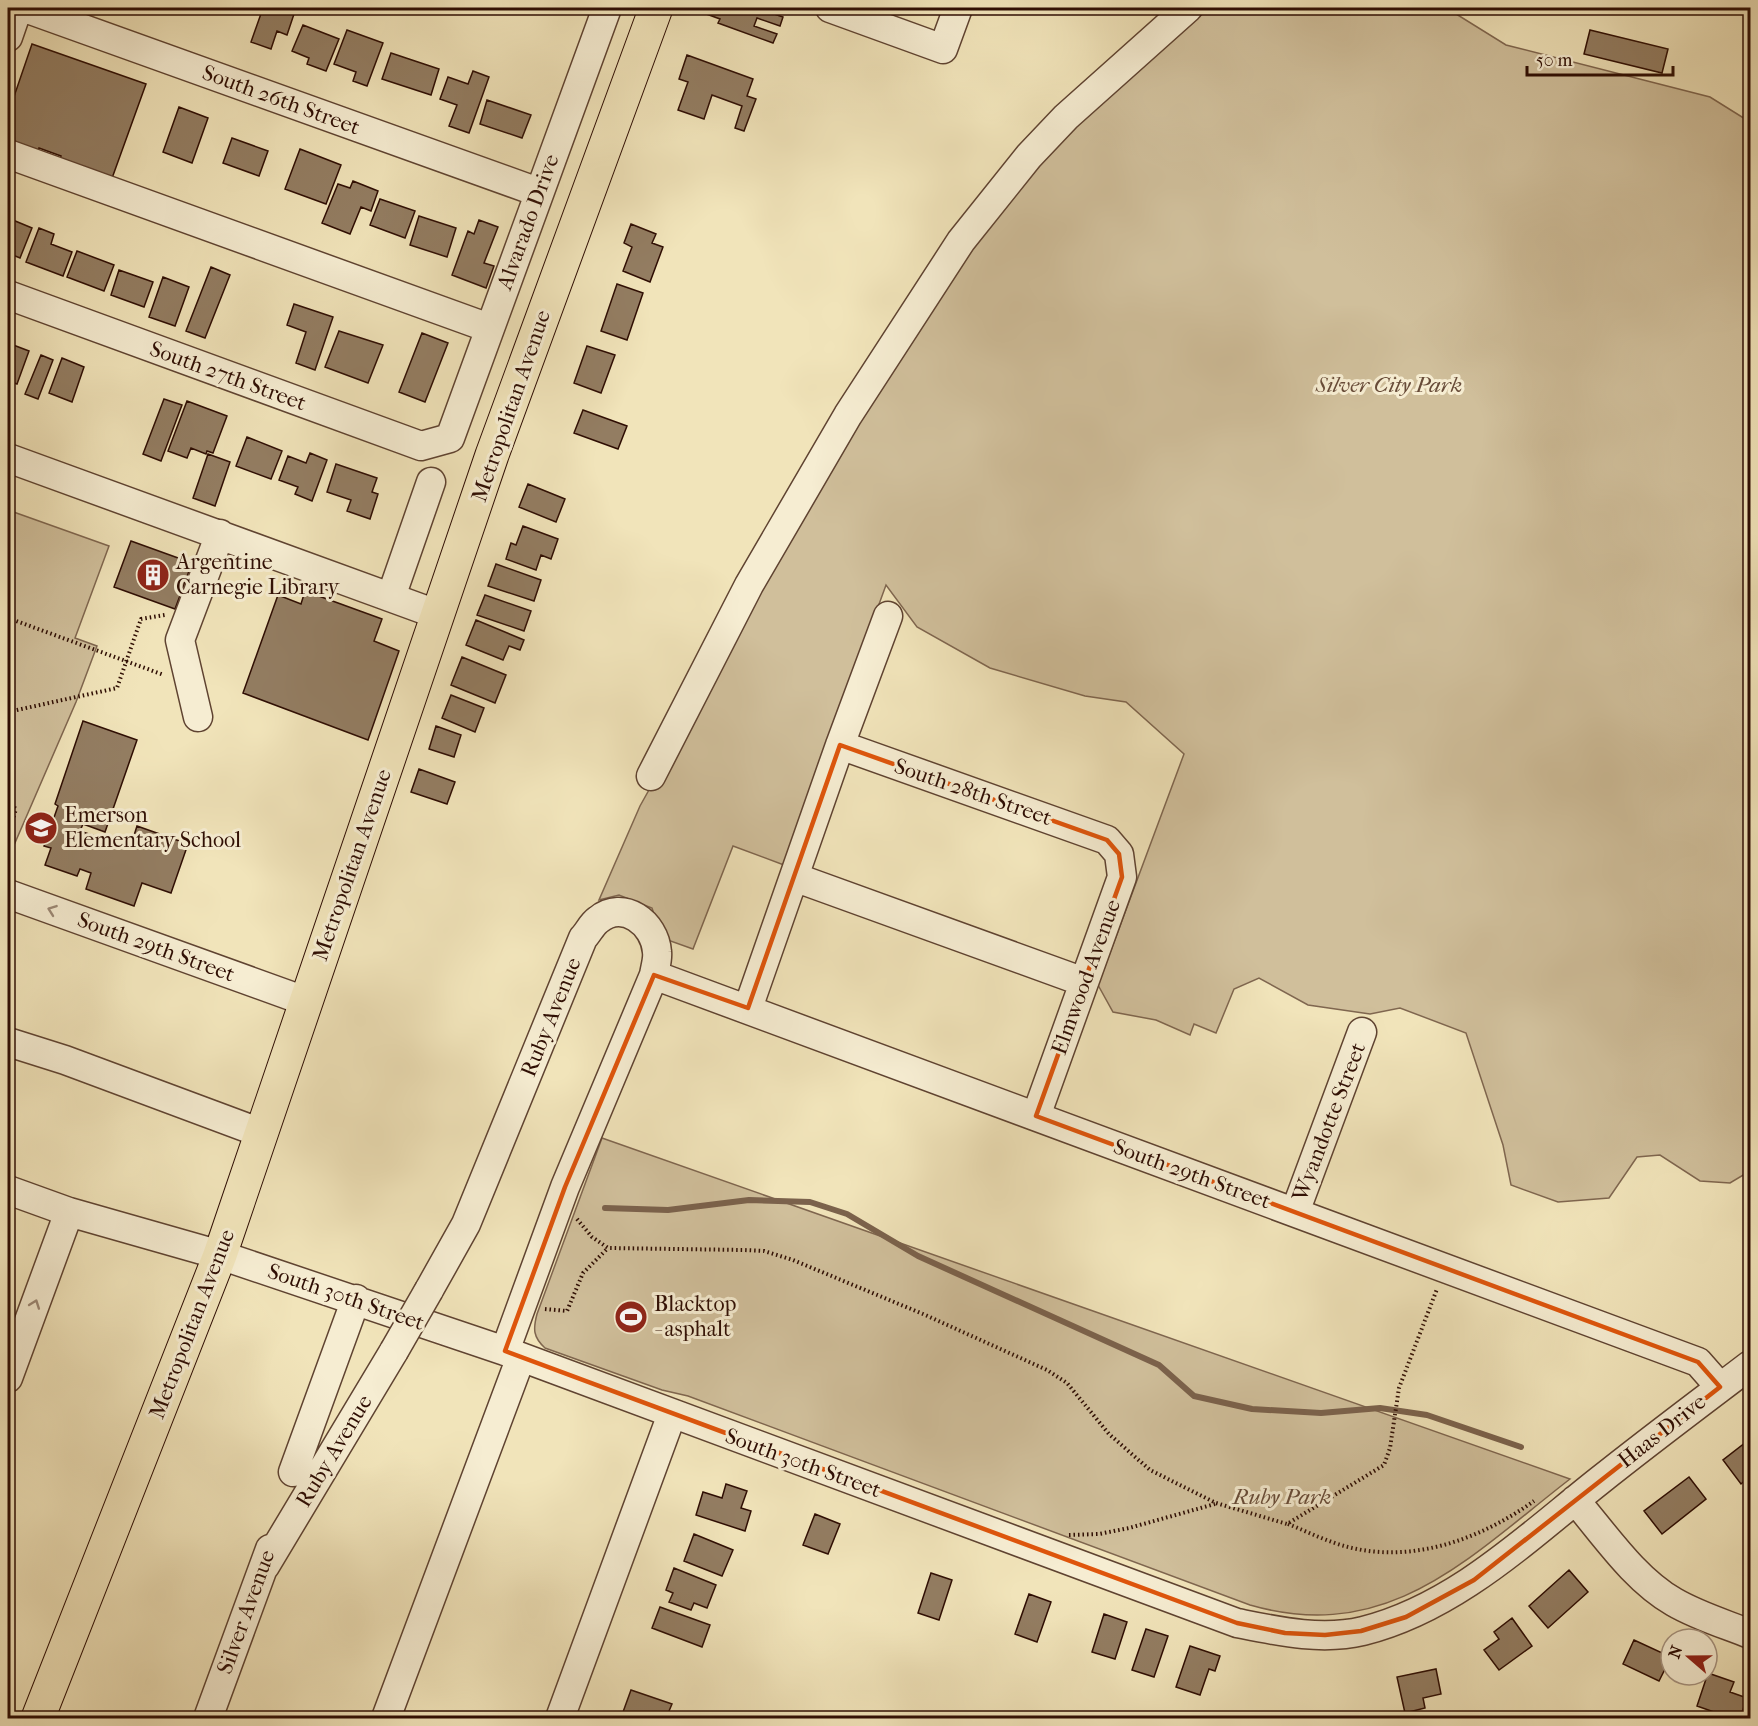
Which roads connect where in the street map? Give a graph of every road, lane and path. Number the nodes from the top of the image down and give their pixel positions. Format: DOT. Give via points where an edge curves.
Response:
graph roads {
  1 [pos="18,8"];
  2 [pos="24,8"];
  3 [pos="607,8"];
  4 [pos="656,8"];
  5 [pos="830,8"];
  6 [pos="958,8"];
  7 [pos="1188,8"];
  8 [pos="8,37"];
  9 [pos="8,154"];
  10 [pos="538,192"];
  11 [pos="8,295"];
  12 [pos="489,328"];
  13 [pos="450,438"];
  14 [pos="8,458"];
  15 [pos="432,482"];
  16 [pos="219,534"];
  17 [pos="391,597"];
  18 [pos="170,614"];
  19 [pos="439,615"];
  20 [pos="888,616"];
  21 [pos="8,618"];
  22 [pos="126,662"];
  23 [pos="173,679"];
  24 [pos="8,712"];
  25 [pos="198,717"];
  26 [pos="840,745"];
  27 [pos="651,776"];
  28 [pos="8,801"];
  29 [pos="8,835"];
  30 [pos="1107,840"];
  31 [pos="794,877"];
  32 [pos="8,894"];
  33 [pos="654,975"];
  34 [pos="1084,982"];
  35 [pos="305,1001"];
  36 [pos="748,1008"];
  37 [pos="1362,1032"];
  38 [pos="8,1042"];
  39 [pos="1036,1116"];
  40 [pos="261,1133"];
  41 [pos="8,1190"];
  42 [pos="69,1212"];
  43 [pos="571,1212"];
  44 [pos="1295,1212"];
  45 [pos="608,1248"];
  46 [pos="220,1255"];
  47 [pos="1438,1286"];
  48 [pos="356,1299"];
  49 [pos="537,1308"];
  50 [pos="14,1340"];
  51 [pos="513,1354"];
  52 [pos="1750,1365"];
  53 [pos="8,1378"];
  54 [pos="1720,1387"];
  55 [pos="672,1414"];
  56 [pos="293,1472"];
  57 [pos="1575,1500"];
  58 [pos="1216,1503"];
  59 [pos="282,1505"];
  60 [pos="1543,1506"];
  61 [pos="1287,1524"];
  62 [pos="1067,1539"];
  63 [pos="265,1566"];
  64 [pos="1750,1634"];
  65 [pos="38,1719"];
  66 [pos="208,1719"];
  67 [pos="386,1719"];
  68 [pos="560,1719"];
  1 -- 8 [label="street"];
  2 -- 10 [label="street, South 26th Street"];
  3 -- 10 [label="street, Alvarado Drive"];
  4 -- 19 [label="main road, Metropolitan Avenue" via="492,455"];
  5 -- 6 [label="street" via="943,49"];
  7 -- 27 [label="street" via="1066,117 1029,156 961,241 848,415 749,585"];
  9 -- 12 [label="street"];
  10 -- 12 [label="street, Alvarado Drive"];
  11 -- 13 [label="street, South 27th Street" via="421,446"];
  12 -- 13 [label="street, Alvarado Drive"];
  14 -- 16 [label="street"];
  15 -- 17 [label="street"];
  16 -- 17 [label="street"];
  16 -- 25 [label="street" via="180,640"];
  17 -- 19 [label="street"];
  18 -- 22 [label="path" via="141,619"];
  19 -- 35 [label="main road, Metropolitan Avenue"];
  20 -- 26 [label="street"];
  21 -- 22 [label="path"];
  22 -- 23 [label="path"];
  22 -- 24 [label="path" via="117,688"];
  26 -- 30 [label="street, South 28th Street"];
  26 -- 31 [label="street"];
  28 -- 29 [label="path" via="16,809"];
  30 -- 34 [label="street, Elmwood Avenue" via="1119,854 1122,877"];
  31 -- 34 [label="street"];
  31 -- 36 [label="street"];
  35 -- 32 [label="street, South 29th Street, one-way"];
  33 -- 36 [label="street, South 29th Street"];
  33 -- 51 [label="street, Ruby Avenue" via="565,1187"];
  33 -- 63 [label="street, Ruby Avenue, bridge" via="657,953 652,933 639,917 618,911 598,919 583,938 466,1224"];
  34 -- 39 [label="street, Elmwood Avenue"];
  35 -- 40 [label="main road, Metropolitan Avenue"];
  36 -- 39 [label="street, South 29th Street"];
  37 -- 44 [label="street, Wyandotte Street"];
  38 -- 40 [label="street"];
  39 -- 44 [label="street, South 29th Street"];
  40 -- 46 [label="main road, Metropolitan Avenue"];
  41 -- 42 [label="street, South 30th Street"];
  42 -- 46 [label="street, South 30th Street"];
  50 -- 42 [label="street, one-way"];
  43 -- 45 [label="path" via="592,1237"];
  44 -- 54 [label="street, South 29th Street" via="1698,1362"];
  45 -- 49 [label="path" via="583,1273 567,1311"];
  45 -- 58 [label="path" via="764,1251 923,1314 1047,1370 1067,1383 1109,1434 1150,1470"];
  46 -- 48 [label="street, South 30th Street"];
  46 -- 65 [label="main road, Metropolitan Avenue"];
  47 -- 61 [label="path" via="1399,1388 1384,1465"];
  48 -- 51 [label="street, South 30th Street"];
  48 -- 56 [label="street"];
  50 -- 53 [label="street"];
  51 -- 55 [label="street, South 30th Street"];
  51 -- 67 [label="street, Ruby Avenue"];
  52 -- 54 [label="street, Haas Drive"];
  54 -- 57 [label="street, Haas Drive"];
  55 -- 57 [label="street, South 30th Street" via="1237,1623 1285,1633 1361,1632 1406,1617 1474,1580"];
  55 -- 68 [label="street"];
  57 -- 64 [label="street" via="1643,1578 1665,1595 1704,1617"];
  58 -- 61 [label="path"];
  58 -- 62 [label="path" via="1109,1532 1070,1533"];
  59 -- 63 [label="street, Silver Avenue"];
  60 -- 61 [label="path" via="1536,1499 1484,1532 1454,1543 1411,1550 1348,1547"];
  63 -- 66 [label="street, Silver Avenue"];
}
